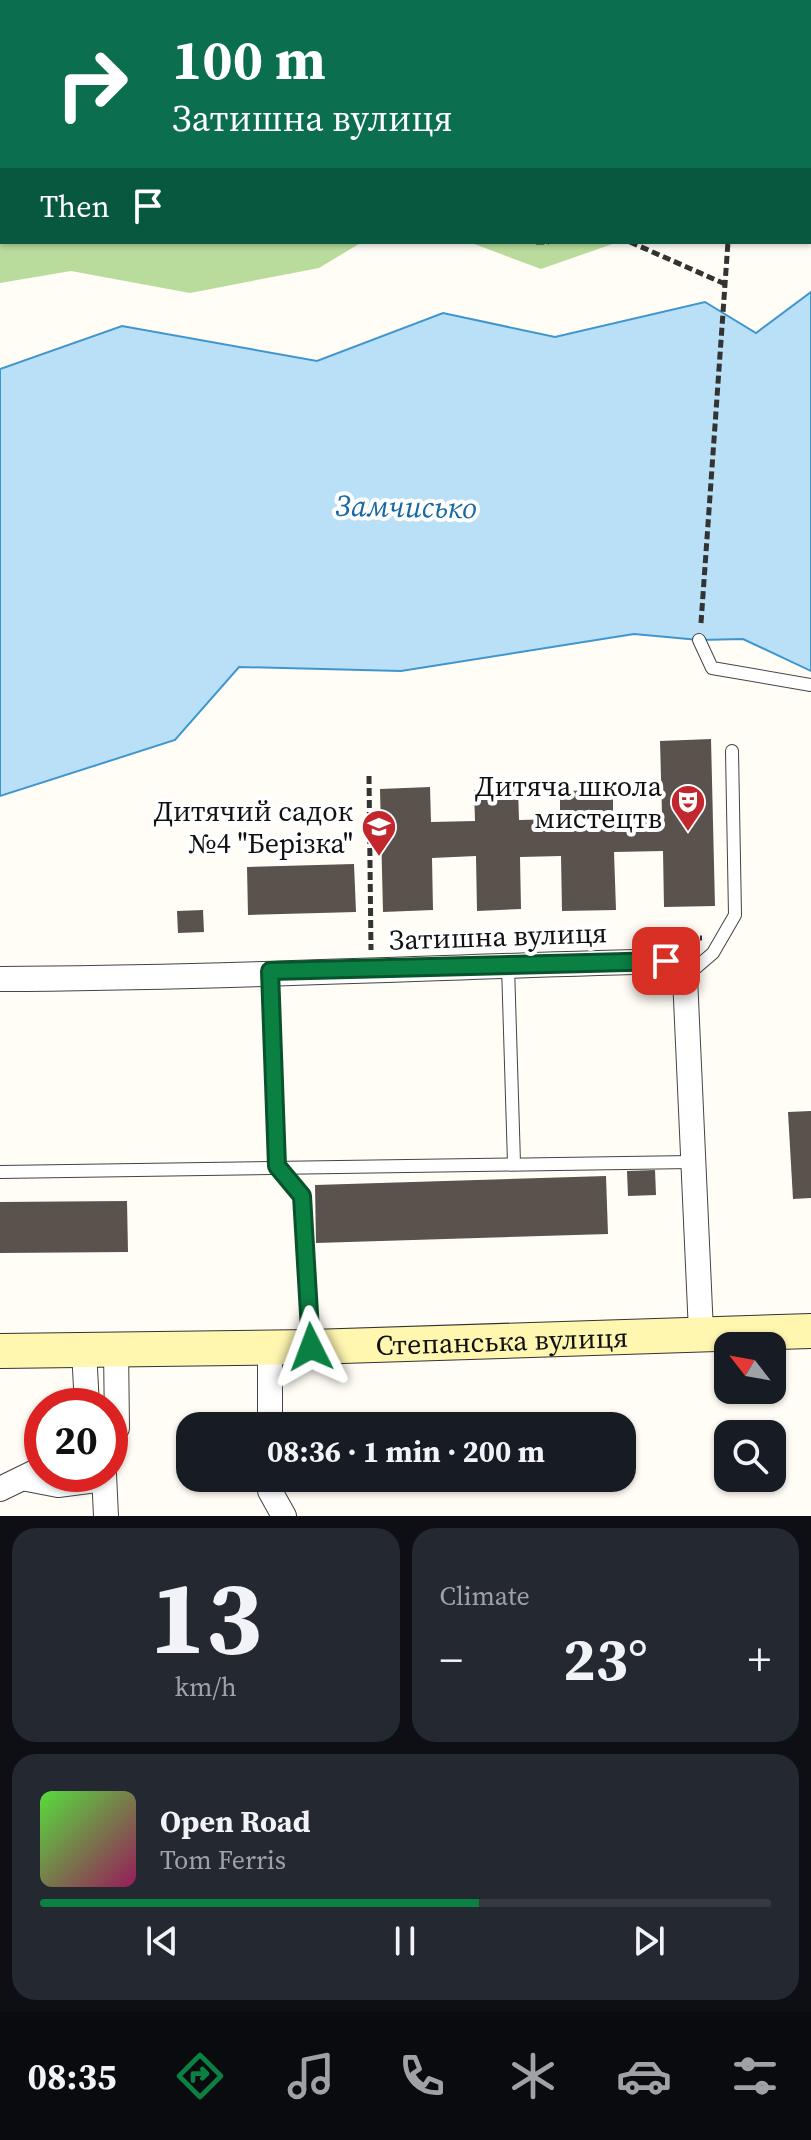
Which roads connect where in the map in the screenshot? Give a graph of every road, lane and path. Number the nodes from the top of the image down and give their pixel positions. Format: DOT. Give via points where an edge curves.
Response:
graph roads {
  1 [pos="635,244"];
  2 [pos="728,244"];
  3 [pos="725,284"];
  4 [pos="699,640"];
  5 [pos="811,685"];
  6 [pos="732,751"];
  7 [pos="369,776"];
  8 [pos="665,939"];
  9 [pos="386,949"];
  10 [pos="709,956"];
  11 [pos="508,966"];
  12 [pos="270,971"];
  13 [pos="685,977"];
  14 [pos="0,979"];
  15 [pos="691,1162"];
  16 [pos="514,1163"];
  17 [pos="277,1166"];
  18 [pos="0,1172"];
  19 [pos="811,1331"];
  20 [pos="701,1332"];
  21 [pos="311,1347"];
  22 [pos="270,1348"];
  23 [pos="100,1350"];
  24 [pos="0,1351"];
  25 [pos="91,1388"];
  26 [pos="108,1388"];
  27 [pos="270,1412"];
  28 [pos="24,1478"];
  29 [pos="0,1489"];
  30 [pos="105,1492"];
  31 [pos="271,1492"];
  32 [pos="106,1516"];
  33 [pos="284,1516"];
  1 -- 3 [label="path"];
  2 -- 3 [label="path"];
  3 -- 4 [label="path"];
  4 -- 5 [label="lane" via="712,668"];
  6 -- 10 [label="lane" via="735,915"];
  7 -- 9 [label="path" via="371,950"];
  8 -- 10 [label="path" via="711,937"];
  10 -- 13 [label="lane"];
  11 -- 12 [label="street, Затишна вулиця"];
  11 -- 13 [label="street, Затишна вулиця" via="666,961"];
  11 -- 16 [label="lane"];
  12 -- 14 [label="street, Затишна вулиця"];
  12 -- 17 [label="lane"];
  13 -- 15 [label="street"];
  15 -- 16 [label="lane"];
  15 -- 20 [label="street"];
  16 -- 17 [label="lane"];
  17 -- 18 [label="lane"];
  17 -- 21 [label="lane" via="302,1196"];
  19 -- 20 [label="main road, Степанська вулиця"];
  20 -- 21 [label="main road, Степанська вулиця"];
  21 -- 22 [label="main road, Степанська вулиця"];
  22 -- 23 [label="main road, Степанська вулиця"];
  22 -- 27 [label="street"];
  23 -- 24 [label="main road, Степанська вулиця"];
  23 -- 25 [label="street"];
  23 -- 26 [label="street"];
  28 -- 29 [label="street"];
  30 -- 32 [label="street"];
  31 -- 33 [label="street"];
}
